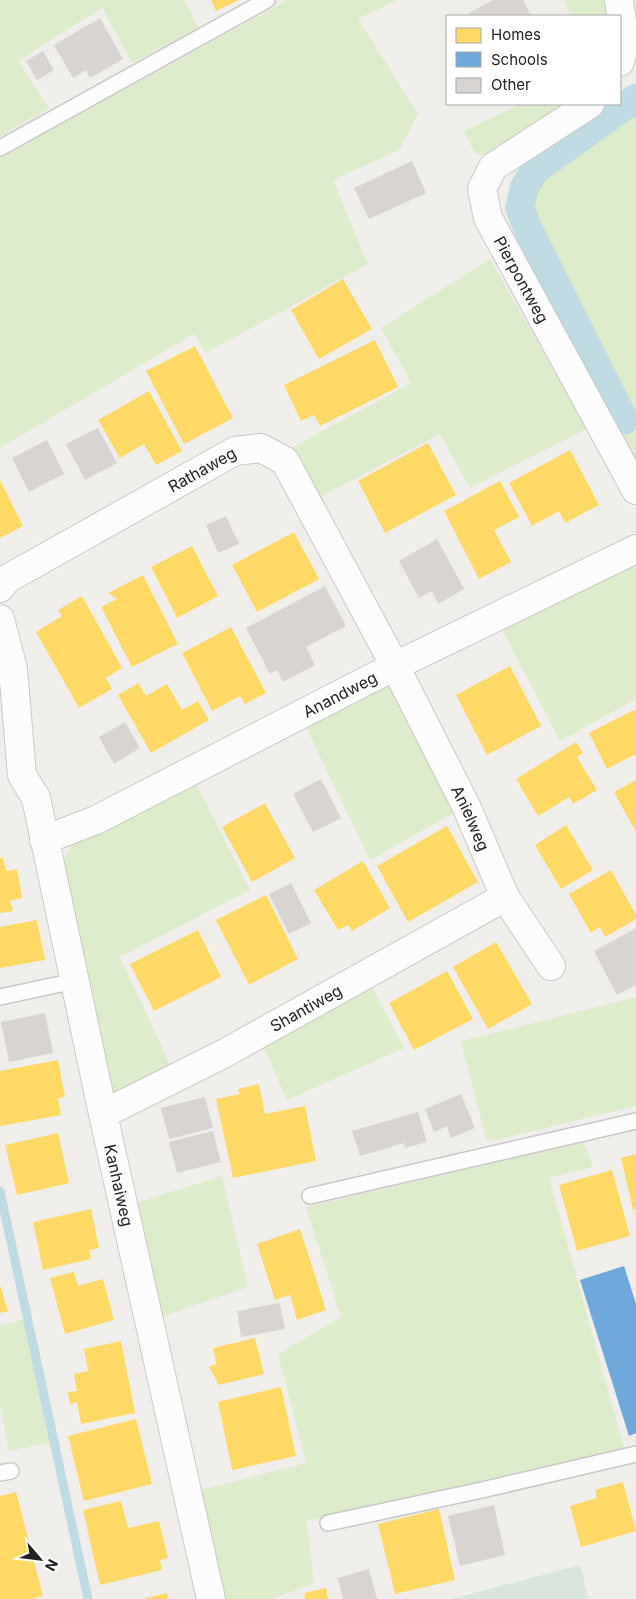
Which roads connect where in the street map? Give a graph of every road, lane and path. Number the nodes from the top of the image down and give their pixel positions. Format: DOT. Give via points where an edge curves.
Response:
graph roads {
  1 [pos="267,0"];
  2 [pos="619,0"];
  3 [pos="621,58"];
  4 [pos="588,105"];
  5 [pos="0,148"];
  6 [pos="636,490"];
  7 [pos="636,549"];
  8 [pos="0,588"];
  9 [pos="0,619"];
  10 [pos="395,666"];
  11 [pos="11,771"];
  12 [pos="44,840"];
  13 [pos="505,897"];
  14 [pos="551,966"];
  15 [pos="75,981"];
  16 [pos="0,997"];
  17 [pos="103,1114"];
  18 [pos="636,1121"];
  19 [pos="310,1196"];
  20 [pos="636,1454"];
  21 [pos="328,1523"];
  22 [pos="211,1599"];
  1 -- 5 [label="lane"];
  2 -- 3 [label="street" via="625,43"];
  4 -- 6 [label="street, Pierpontweg" via="493,167 482,189 488,218"];
  7 -- 10 [label="street, Anandweg"];
  8 -- 10 [label="street, Rathaweg" via="7,579 235,451 261,448 285,461"];
  9 -- 11 [label="street" via="13,669"];
  10 -- 12 [label="street, Anandweg" via="96,820"];
  10 -- 13 [label="street, Anielweg" via="466,808"];
  11 -- 12 [label="street, Kanhaiweg" via="36,798"];
  12 -- 15 [label="street, Kanhaiweg"];
  13 -- 14 [label="street, Anielweg"];
  13 -- 17 [label="street, Shantiweg" via="225,1053"];
  15 -- 16 [label="lane"];
  15 -- 17 [label="street, Kanhaiweg"];
  17 -- 22 [label="street, Kanhaiweg"];
  18 -- 19 [label="lane"];
  20 -- 21 [label="lane"];
}
